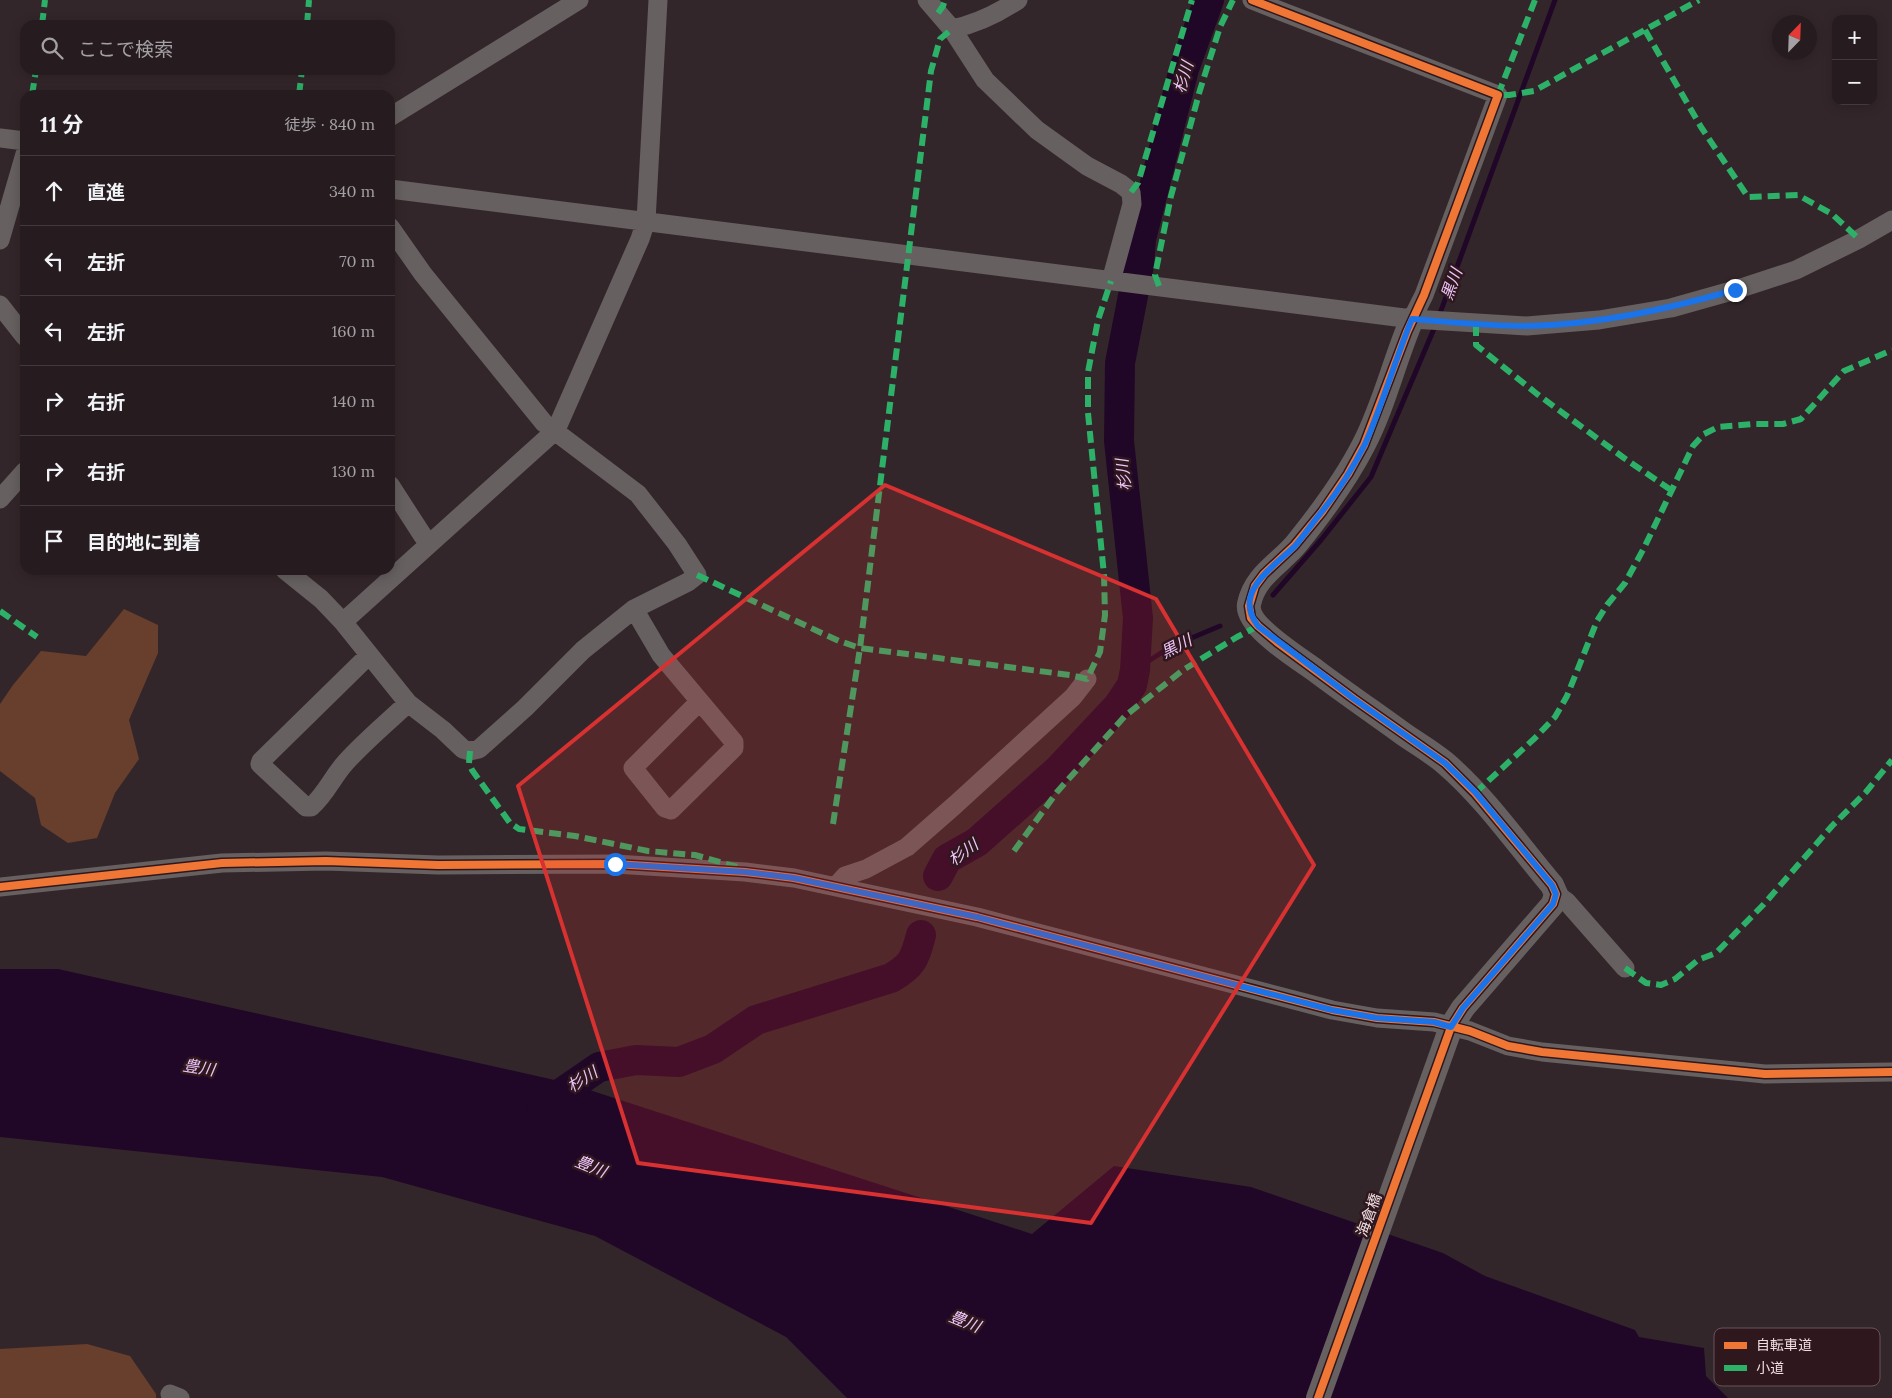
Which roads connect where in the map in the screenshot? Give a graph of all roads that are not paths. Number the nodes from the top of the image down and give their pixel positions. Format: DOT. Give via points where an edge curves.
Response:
graph roads {
  1 [pos="578,0"];
  2 [pos="658,0"];
  3 [pos="927,0"];
  4 [pos="1018,0"];
  5 [pos="1252,0"];
  6 [pos="952,29"];
  7 [pos="395,114"];
  8 [pos="0,138"];
  9 [pos="20,140"];
  10 [pos="20,171"];
  11 [pos="395,190"];
  12 [pos="1892,220"];
  13 [pos="646,221"];
  14 [pos="395,235"];
  15 [pos="0,240"];
  16 [pos="1115,282"];
  17 [pos="0,305"];
  18 [pos="1418,320"];
  19 [pos="20,331"];
  20 [pos="556,430"];
  21 [pos="20,477"];
  22 [pos="395,493"];
  23 [pos="0,499"];
  24 [pos="430,543"];
  25 [pos="291,575"];
  26 [pos="395,575"];
  27 [pos="395,575"];
  28 [pos="634,609"];
  29 [pos="343,622"];
  30 [pos="370,656"];
  31 [pos="1087,679"];
  32 [pos="699,702"];
  33 [pos="408,703"];
  34 [pos="0,886"];
  35 [pos="836,886"];
  36 [pos="1556,894"];
  37 [pos="1625,968"];
  38 [pos="1448,1034"];
  39 [pos="1892,1072"];
  40 [pos="1318,1398"];
  1 -- 7 [label="street"];
  2 -- 13 [label="street"];
  3 -- 6 [label="street"];
  4 -- 6 [label="street" via="969,26"];
  5 -- 18 [label="street" via="1498,95 1424,294"];
  6 -- 16 [label="street" via="985,80 1037,130 1087,166 1131,192 1132,204"];
  8 -- 9 [label="street"];
  10 -- 15 [label="street"];
  11 -- 13 [label="street"];
  12 -- 18 [label="street" via="1796,270 1671,308 1599,320 1527,326"];
  13 -- 16 [label="street"];
  13 -- 20 [label="street"];
  14 -- 20 [label="street" via="544,423"];
  16 -- 18 [label="street"];
  17 -- 19 [label="street"];
  18 -- 36 [label="street" via="1364,445 1348,474 1294,546 1255,586 1249,606 1251,618 1285,648 1445,763 1475,792"];
  20 -- 24 [label="street"];
  20 -- 28 [label="street" via="638,494 697,575"];
  21 -- 23 [label="street"];
  22 -- 24 [label="street"];
  24 -- 27 [label="street"];
  25 -- 29 [label="street"];
  26 -- 29 [label="street"];
  28 -- 32 [label="street" via="661,655"];
  28 -- 33 [label="street" via="583,650 478,749 463,749"];
  29 -- 30 [label="street"];
  30 -- 33 [label="street"];
  30 -- 33 [label="street" via="260,764 306,807 311,807 321,799 348,760"];
  31 -- 35 [label="street" via="1073,697 907,847 866,869 845,876"];
  32 -- 32 [label="street" via="734,742 734,748 671,810 665,808 633,768"];
  34 -- 35 [label="street" via="222,863 326,861 615,864 745,872"];
  35 -- 38 [label="street" via="977,917 1332,1010 1377,1018 1434,1022"];
  36 -- 37 [label="street" via="1567,902"];
  36 -- 38 [label="street, 海倉橋" via="1553,904 1463,1008"];
  38 -- 39 [label="street" via="1470,1031 1508,1046 1551,1053 1765,1074"];
  38 -- 40 [label="street, 海倉橋"];
}
